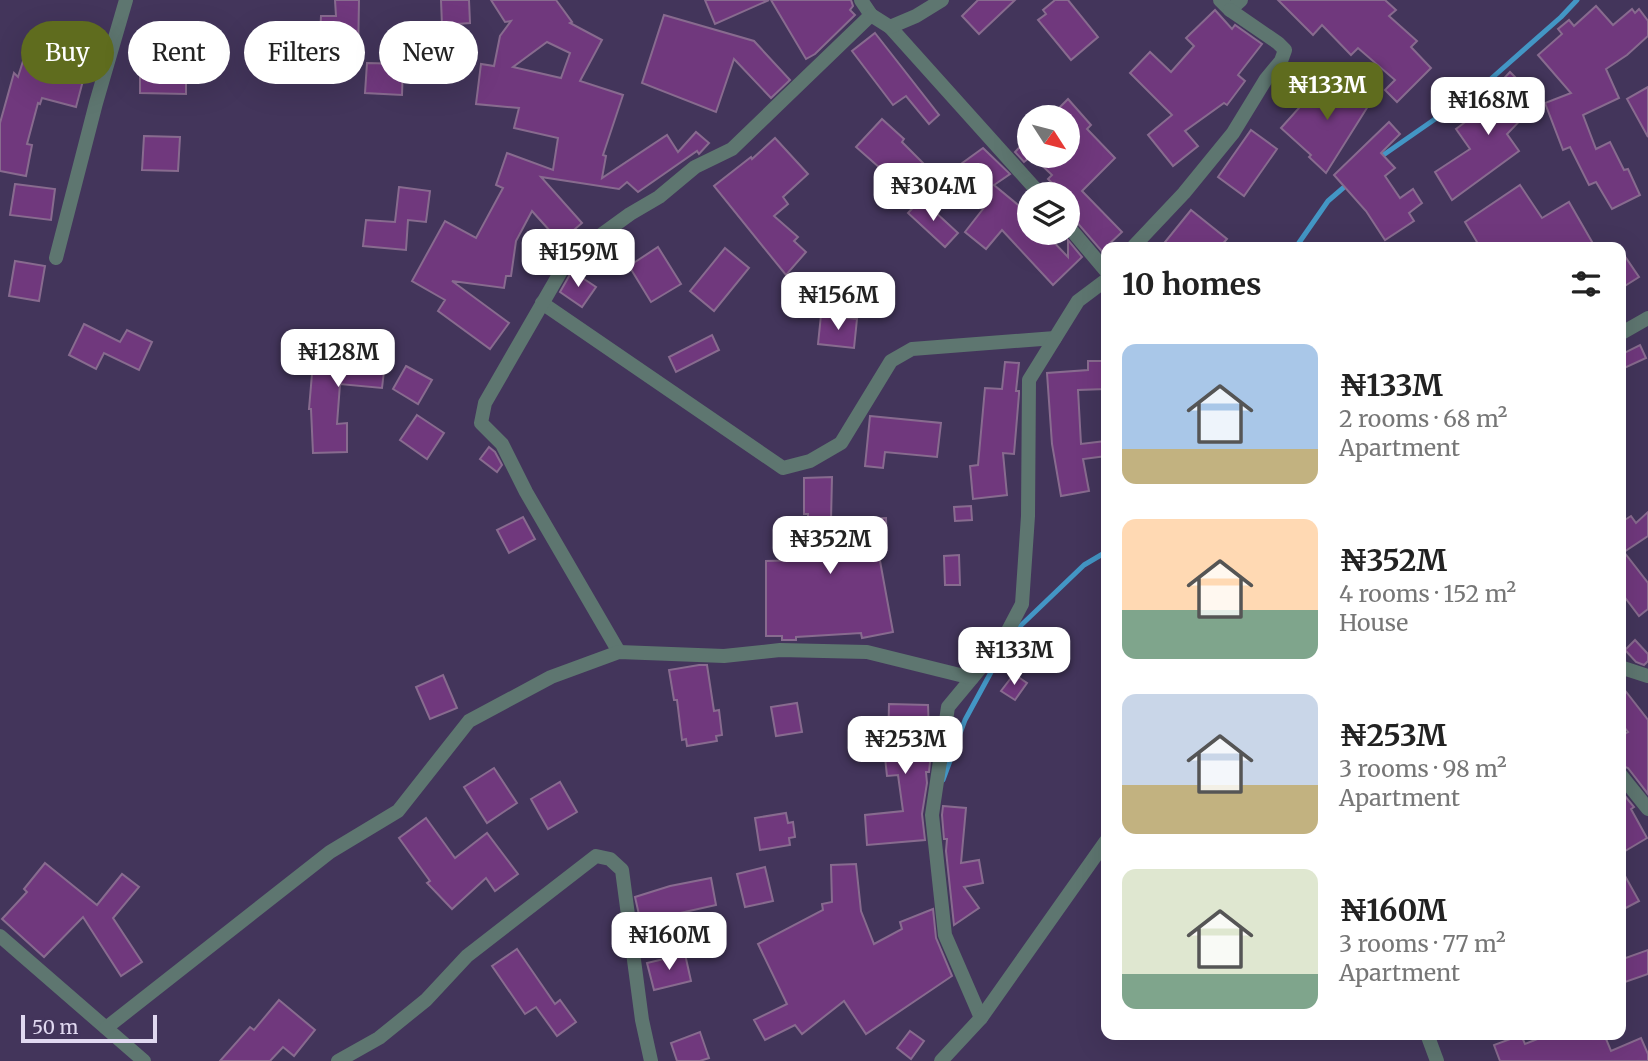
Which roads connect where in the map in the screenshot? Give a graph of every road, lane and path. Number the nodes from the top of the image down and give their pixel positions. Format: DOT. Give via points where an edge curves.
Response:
graph roads {
  1 [pos="126,0"];
  2 [pos="861,0"];
  3 [pos="942,0"];
  4 [pos="1230,3"];
  5 [pos="871,15"];
  6 [pos="890,27"];
  7 [pos="1029,182"];
  8 [pos="1080,240"];
  9 [pos="1138,242"];
  10 [pos="56,258"];
  11 [pos="1101,265"];
  12 [pos="1101,284"];
  13 [pos="542,303"];
  14 [pos="1648,318"];
  15 [pos="1626,331"];
  16 [pos="1055,338"];
  17 [pos="619,652"];
  18 [pos="1626,669"];
  19 [pos="1648,676"];
  20 [pos="972,678"];
  21 [pos="1626,782"];
  22 [pos="1648,809"];
  23 [pos="1101,848"];
  24 [pos="0,936"];
  25 [pos="981,1018"];
  26 [pos="106,1028"];
  27 [pos="1429,1040"];
  28 [pos="144,1061"];
  29 [pos="338,1061"];
  30 [pos="652,1061"];
  31 [pos="941,1061"];
  32 [pos="1437,1061"];
  1 -- 10 [label="street"];
  2 -- 5 [label="street"];
  3 -- 6 [label="street"];
  4 -- 9 [label="street" via="1285,50 1281,61 1233,133"];
  5 -- 6 [label="street"];
  5 -- 13 [label="street" via="732,149 695,167 568,260"];
  6 -- 7 [label="street"];
  8 -- 11 [label="street"];
  12 -- 16 [label="street" via="1079,301"];
  13 -- 16 [label="street" via="783,468 810,461 841,443 891,361 912,349"];
  13 -- 17 [label="street" via="485,403 481,423 502,444"];
  14 -- 15 [label="street"];
  16 -- 20 [label="street" via="1029,380 1023,604 1002,642"];
  17 -- 20 [label="street" via="724,656 780,650 867,652"];
  17 -- 26 [label="street" via="551,677 468,721 398,811 330,852"];
  18 -- 19 [label="street"];
  20 -- 25 [label="street" via="948,707 933,815 945,935"];
  21 -- 22 [label="street"];
  23 -- 25 [label="street"];
  24 -- 26 [label="street"];
  25 -- 31 [label="street"];
  26 -- 28 [label="street"];
  27 -- 32 [label="street"];
  29 -- 30 [label="street" via="379,1038 426,1000 467,956 596,856 610,859 622,870 642,1020"];
}
